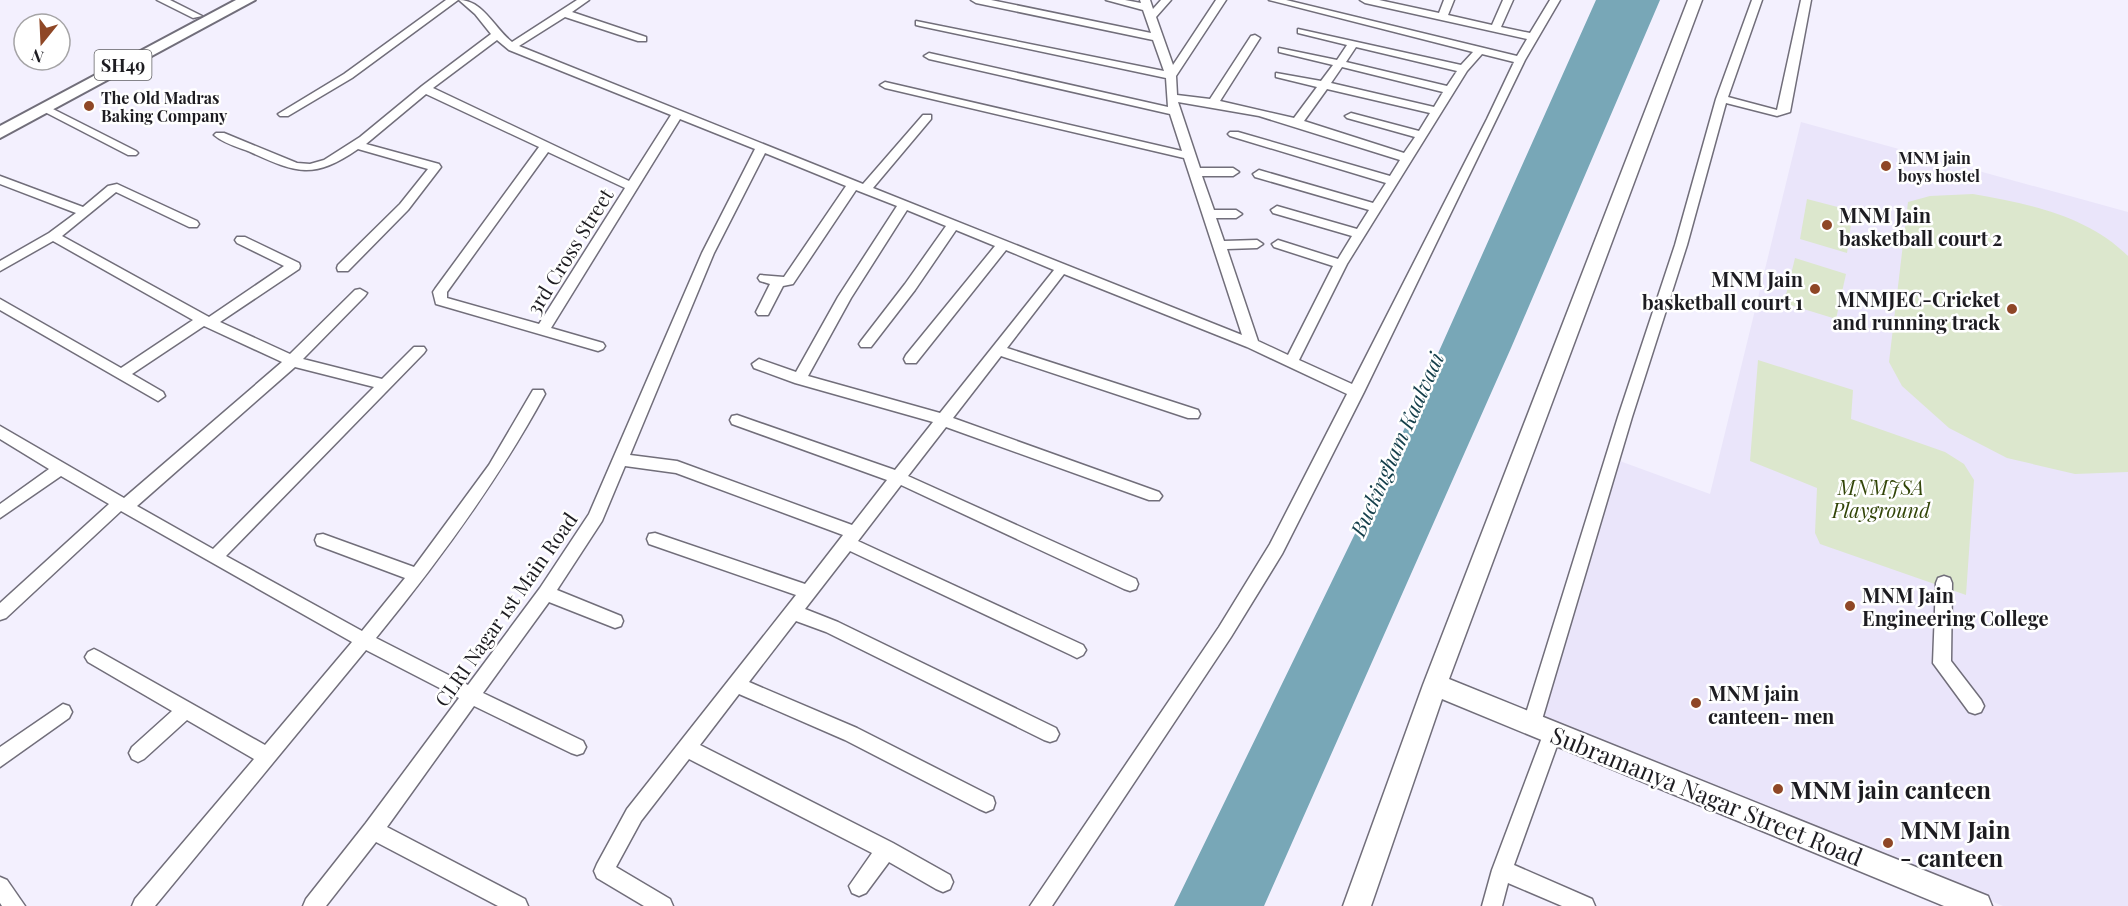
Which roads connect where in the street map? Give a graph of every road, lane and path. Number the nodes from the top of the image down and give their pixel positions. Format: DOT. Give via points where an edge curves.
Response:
graph roads {
  1 [pos="162,0"];
  2 [pos="228,0"];
  3 [pos="247,0"];
  4 [pos="453,0"];
  5 [pos="464,0"];
  6 [pos="584,0"];
  7 [pos="976,0"];
  8 [pos="1111,0"];
  9 [pos="1166,0"];
  10 [pos="1221,0"];
  11 [pos="1274,0"];
  12 [pos="1365,0"];
  13 [pos="1449,0"];
  14 [pos="1508,0"];
  15 [pos="1555,0"];
  16 [pos="1695,0"];
  17 [pos="1757,0"];
  18 [pos="1806,0"];
  19 [pos="1148,8"];
  20 [pos="564,13"];
  21 [pos="197,16"];
  22 [pos="1442,17"];
  23 [pos="920,23"];
  24 [pos="1495,28"];
  25 [pos="1302,31"];
  26 [pos="497,35"];
  27 [pos="1534,37"];
  28 [pos="1159,38"];
  29 [pos="1255,38"];
  30 [pos="642,39"];
  31 [pos="1354,43"];
  32 [pos="512,46"];
  33 [pos="1481,49"];
  34 [pos="1283,50"];
  35 [pos="929,56"];
  36 [pos="1520,60"];
  37 [pos="1339,63"];
  38 [pos="1462,69"];
  39 [pos="1280,75"];
  40 [pos="1171,76"];
  41 [pos="885,85"];
  42 [pos="1324,85"];
  43 [pos="425,89"];
  44 [pos="1450,90"];
  45 [pos="1171,98"];
  46 [pos="1722,99"];
  47 [pos="1213,103"];
  48 [pos="45,108"];
  49 [pos="1437,111"];
  50 [pos="1175,112"];
  51 [pos="678,113"];
  52 [pos="284,114"];
  53 [pos="1351,116"];
  54 [pos="927,117"];
  55 [pos="0,123"];
  56 [pos="1296,124"];
  57 [pos="0,132"];
  58 [pos="1234,134"];
  59 [pos="220,135"];
  60 [pos="1421,135"];
  61 [pos="356,145"];
  62 [pos="545,147"];
  63 [pos="762,147"];
  64 [pos="132,153"];
  65 [pos="1190,156"];
  66 [pos="1407,158"];
  67 [pos="1195,172"];
  68 [pos="1233,172"];
  69 [pos="1258,174"];
  70 [pos="0,180"];
  71 [pos="1392,180"];
  72 [pos="632,187"];
  73 [pos="859,187"];
  74 [pos="905,203"];
  75 [pos="1376,208"];
  76 [pos="1277,210"];
  77 [pos="85,212"];
  78 [pos="1209,214"];
  79 [pos="1236,214"];
  80 [pos="193,224"];
  81 [pos="953,225"];
  82 [pos="1360,234"];
  83 [pos="53,236"];
  84 [pos="241,240"];
  85 [pos="1257,244"];
  86 [pos="1278,244"];
  87 [pos="1004,245"];
  88 [pos="1219,245"];
  89 [pos="1341,264"];
  90 [pos="0,267"];
  91 [pos="343,268"];
  92 [pos="1062,268"];
  93 [pos="360,293"];
  94 [pos="0,304"];
  95 [pos="763,312"];
  96 [pos="206,322"];
  97 [pos="542,331"];
  98 [pos="866,344"];
  99 [pos="1252,344"];
  100 [pos="598,346"];
  101 [pos="419,350"];
  102 [pos="998,350"];
  103 [pos="911,359"];
  104 [pos="292,361"];
  105 [pos="1291,362"];
  106 [pos="759,364"];
  107 [pos="122,374"];
  108 [pos="800,379"];
  109 [pos="385,385"];
  110 [pos="1357,392"];
  111 [pos="538,394"];
  112 [pos="158,396"];
  113 [pos="1193,414"];
  114 [pos="737,420"];
  115 [pos="944,420"];
  116 [pos="0,432"];
  117 [pos="621,460"];
  118 [pos="61,468"];
  119 [pos="897,477"];
  120 [pos="1154,496"];
  121 [pos="123,504"];
  122 [pos="0,512"];
  123 [pos="851,538"];
  124 [pos="655,539"];
  125 [pos="323,540"];
  126 [pos="214,558"];
  127 [pos="416,574"];
  128 [pos="1944,583"];
  129 [pos="1130,584"];
  130 [pos="808,592"];
  131 [pos="546,593"];
  132 [pos="793,612"];
  133 [pos="0,613"];
  134 [pos="615,621"];
  135 [pos="363,641"];
  136 [pos="1077,650"];
  137 [pos="94,657"];
  138 [pos="736,685"];
  139 [pos="1436,685"];
  140 [pos="469,697"];
  141 [pos="1975,706"];
  142 [pos="186,710"];
  143 [pos="63,711"];
  144 [pos="1542,727"];
  145 [pos="1050,734"];
  146 [pos="577,747"];
  147 [pos="687,748"];
  148 [pos="138,753"];
  149 [pos="266,756"];
  150 [pos="0,758"];
  151 [pos="986,803"];
  152 [pos="373,830"];
  153 [pos="886,850"];
  154 [pos="1502,870"];
  155 [pos="943,882"];
  156 [pos="859,886"];
  157 [pos="0,887"];
  158 [pos="15,906"];
  159 [pos="142,906"];
  160 [pos="313,906"];
  161 [pos="518,906"];
  162 [pos="663,906"];
  163 [pos="1040,906"];
  164 [pos="1357,906"];
  165 [pos="1492,906"];
  166 [pos="1585,906"];
  167 [pos="1978,906"];
  1 -- 21 [label="street"];
  2 -- 21 [label="main road, SH49"];
  3 -- 48 [label="main road, SH49"];
  4 -- 52 [label="street" via="348,76"];
  5 -- 26 [label="street"];
  6 -- 20 [label="street"];
  7 -- 28 [label="street"];
  8 -- 19 [label="street"];
  9 -- 19 [label="street"];
  10 -- 40 [label="street"];
  11 -- 33 [label="street"];
  12 -- 22 [label="street"];
  13 -- 22 [label="street"];
  14 -- 24 [label="street"];
  15 -- 27 [label="street"];
  16 -- 139 [label="street"];
  17 -- 46 [label="street"];
  18 -- 46 [label="street" via="1784,112"];
  19 -- 28 [label="street"];
  20 -- 30 [label="street"];
  20 -- 32 [label="street"];
  21 -- 55 [label="main road, SH49"];
  22 -- 24 [label="street"];
  23 -- 40 [label="street"];
  24 -- 27 [label="street"];
  25 -- 31 [label="street"];
  26 -- 32 [label="street"];
  26 -- 43 [label="street"];
  27 -- 36 [label="street"];
  28 -- 40 [label="street"];
  29 -- 47 [label="street"];
  31 -- 37 [label="street"];
  31 -- 38 [label="street"];
  32 -- 51 [label="street"];
  33 -- 36 [label="street"];
  33 -- 38 [label="street"];
  34 -- 37 [label="street"];
  35 -- 50 [label="street"];
  36 -- 110 [label="street"];
  37 -- 42 [label="street"];
  37 -- 44 [label="street"];
  38 -- 44 [label="street"];
  39 -- 42 [label="street"];
  40 -- 45 [label="street"];
  41 -- 65 [label="street"];
  42 -- 49 [label="street"];
  42 -- 56 [label="street"];
  43 -- 61 [label="street"];
  43 -- 62 [label="street, 3rd Cross Street"];
  44 -- 49 [label="street"];
  45 -- 47 [label="street"];
  45 -- 50 [label="street"];
  46 -- 144 [label="street" via="1681,245 1625,417"];
  47 -- 56 [label="street"];
  48 -- 57 [label="main road, SH49"];
  48 -- 64 [label="street"];
  49 -- 60 [label="street"];
  50 -- 65 [label="street"];
  51 -- 63 [label="street"];
  51 -- 72 [label="street, 3rd Cross Street"];
  53 -- 60 [label="street"];
  54 -- 73 [label="street"];
  56 -- 66 [label="street"];
  58 -- 71 [label="street"];
  59 -- 61 [label="street" via="305,170"];
  60 -- 66 [label="street"];
  61 -- 91 [label="street" via="435,167 404,207"];
  62 -- 72 [label="street, 3rd Cross Street"];
  62 -- 97 [label="street, 3rd Cross Street" via="440,292 441,301"];
  63 -- 73 [label="street"];
  63 -- 117 [label="street, CLRI Nagar 1st Main Road" via="708,253"];
  65 -- 67 [label="street"];
  66 -- 71 [label="street"];
  67 -- 68 [label="street"];
  67 -- 78 [label="street"];
  69 -- 75 [label="street"];
  70 -- 77 [label="street"];
  71 -- 75 [label="street"];
  72 -- 97 [label="street, 3rd Cross Street"];
  73 -- 74 [label="street"];
  73 -- 95 [label="street" via="788,281 771,280"];
  74 -- 81 [label="street"];
  74 -- 108 [label="street" via="845,297"];
  75 -- 82 [label="street"];
  76 -- 82 [label="street"];
  77 -- 80 [label="street" via="117,188"];
  77 -- 83 [label="street"];
  78 -- 79 [label="street"];
  78 -- 88 [label="street"];
  81 -- 87 [label="street"];
  81 -- 98 [label="street"];
  82 -- 89 [label="street"];
  83 -- 90 [label="street"];
  83 -- 96 [label="street"];
  84 -- 96 [label="street" via="294,266"];
  85 -- 88 [label="street"];
  86 -- 89 [label="street"];
  87 -- 92 [label="street"];
  87 -- 103 [label="street"];
  88 -- 99 [label="street"];
  89 -- 105 [label="street"];
  92 -- 99 [label="street"];
  92 -- 102 [label="street"];
  93 -- 104 [label="street"];
  94 -- 107 [label="street"];
  96 -- 104 [label="street"];
  96 -- 107 [label="street"];
  97 -- 100 [label="street"];
  99 -- 105 [label="street"];
  101 -- 109 [label="street"];
  102 -- 113 [label="street"];
  102 -- 115 [label="street"];
  104 -- 109 [label="street"];
  104 -- 121 [label="street"];
  105 -- 110 [label="street"];
  106 -- 108 [label="street"];
  107 -- 112 [label="street"];
  108 -- 115 [label="street"];
  109 -- 126 [label="street"];
  110 -- 163 [label="street" via="1254,586"];
  111 -- 127 [label="street" via="474,502"];
  114 -- 119 [label="street"];
  115 -- 119 [label="street"];
  115 -- 120 [label="street"];
  116 -- 118 [label="street"];
  117 -- 123 [label="street" via="677,467"];
  117 -- 131 [label="street, CLRI Nagar 1st Main Road" via="596,517"];
  118 -- 121 [label="street"];
  118 -- 122 [label="street"];
  119 -- 123 [label="street"];
  119 -- 129 [label="street"];
  121 -- 126 [label="street"];
  121 -- 133 [label="street"];
  123 -- 130 [label="street"];
  123 -- 136 [label="street"];
  124 -- 130 [label="street"];
  125 -- 127 [label="street"];
  126 -- 135 [label="street"];
  127 -- 135 [label="street"];
  128 -- 141 [label="street" via="1942,663"];
  130 -- 132 [label="street"];
  131 -- 134 [label="street"];
  131 -- 140 [label="street, CLRI Nagar 1st Main Road"];
  132 -- 138 [label="street"];
  132 -- 145 [label="street" via="832,627"];
  135 -- 140 [label="street"];
  135 -- 149 [label="street"];
  137 -- 142 [label="street"];
  138 -- 147 [label="street"];
  138 -- 151 [label="street" via="851,734"];
  139 -- 144 [label="street, Subramanya Nagar Street Road"];
  139 -- 164 [label="street"];
  140 -- 146 [label="street"];
  140 -- 152 [label="street, CLRI Nagar 1st Main Road"];
  142 -- 148 [label="street"];
  142 -- 149 [label="street"];
  143 -- 150 [label="street"];
  144 -- 154 [label="street"];
  144 -- 167 [label="street, Subramanya Nagar Street Road"];
  147 -- 153 [label="street"];
  147 -- 162 [label="street" via="634,815 604,871"];
  149 -- 159 [label="street"];
  152 -- 160 [label="street, CLRI Nagar 1st Main Road"];
  152 -- 161 [label="street"];
  153 -- 155 [label="street"];
  153 -- 156 [label="street"];
  154 -- 165 [label="street"];
  154 -- 166 [label="street"];
  157 -- 158 [label="street"];
}
